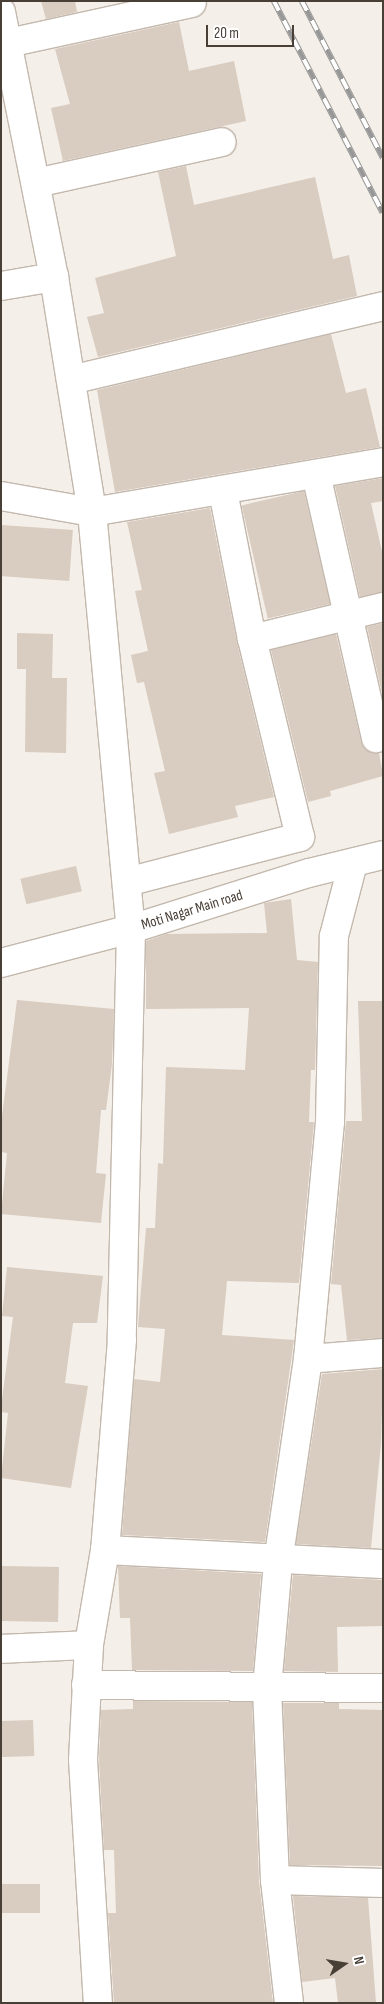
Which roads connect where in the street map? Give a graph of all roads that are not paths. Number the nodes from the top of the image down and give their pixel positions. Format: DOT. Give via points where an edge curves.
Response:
graph roads {
  1 [pos="192,3"];
  2 [pos="1,12"];
  3 [pos="7,51"];
  4 [pos="222,142"];
  5 [pos="36,183"];
  6 [pos="54,277"];
  7 [pos="1,286"];
  8 [pos="383,306"];
  9 [pos="71,380"];
  10 [pos="383,462"];
  11 [pos="316,474"];
  12 [pos="223,490"];
  13 [pos="1,496"];
  14 [pos="92,512"];
  15 [pos="383,607"];
  16 [pos="348,616"];
  17 [pos="252,639"];
  18 [pos="376,738"];
  19 [pos="383,855"];
  20 [pos="352,863"];
  21 [pos="127,882"];
  22 [pos="131,929"];
  23 [pos="1,963"];
  24 [pos="383,1353"];
  25 [pos="308,1359"];
  26 [pos="104,1550"];
  27 [pos="278,1562"];
  28 [pos="383,1564"];
  29 [pos="89,1645"];
  30 [pos="1,1649"];
  31 [pos="86,1685"];
  32 [pos="267,1688"];
  33 [pos="383,1688"];
  34 [pos="275,1880"];
  35 [pos="383,1883"];
  36 [pos="98,2003"];
  37 [pos="289,2003"];
  1 -- 3 [label="street"];
  2 -- 3 [label="street"];
  3 -- 5 [label="street"];
  4 -- 5 [label="street"];
  5 -- 6 [label="street"];
  6 -- 7 [label="street"];
  6 -- 9 [label="street"];
  8 -- 9 [label="street"];
  9 -- 14 [label="street"];
  10 -- 11 [label="street"];
  11 -- 12 [label="street"];
  11 -- 16 [label="street"];
  12 -- 14 [label="street"];
  12 -- 17 [label="street"];
  13 -- 14 [label="street"];
  14 -- 21 [label="street"];
  15 -- 16 [label="street"];
  16 -- 17 [label="street"];
  16 -- 18 [label="street"];
  17 -- 21 [label="street" via="300,837"];
  19 -- 20 [label="street, Moti Nagar Main road"];
  20 -- 22 [label="street, Moti Nagar Main road"];
  20 -- 25 [label="street" via="334,936 330,1122"];
  21 -- 22 [label="street"];
  22 -- 23 [label="street, Moti Nagar Main road"];
  22 -- 26 [label="street" via="122,1340"];
  24 -- 25 [label="street"];
  25 -- 27 [label="street"];
  26 -- 27 [label="street"];
  26 -- 29 [label="street"];
  27 -- 28 [label="street"];
  27 -- 32 [label="street"];
  29 -- 30 [label="street"];
  29 -- 31 [label="street"];
  31 -- 32 [label="street"];
  31 -- 36 [label="street" via="83,1760"];
  32 -- 33 [label="street"];
  32 -- 34 [label="street"];
  34 -- 35 [label="street"];
  34 -- 37 [label="street"];
}
